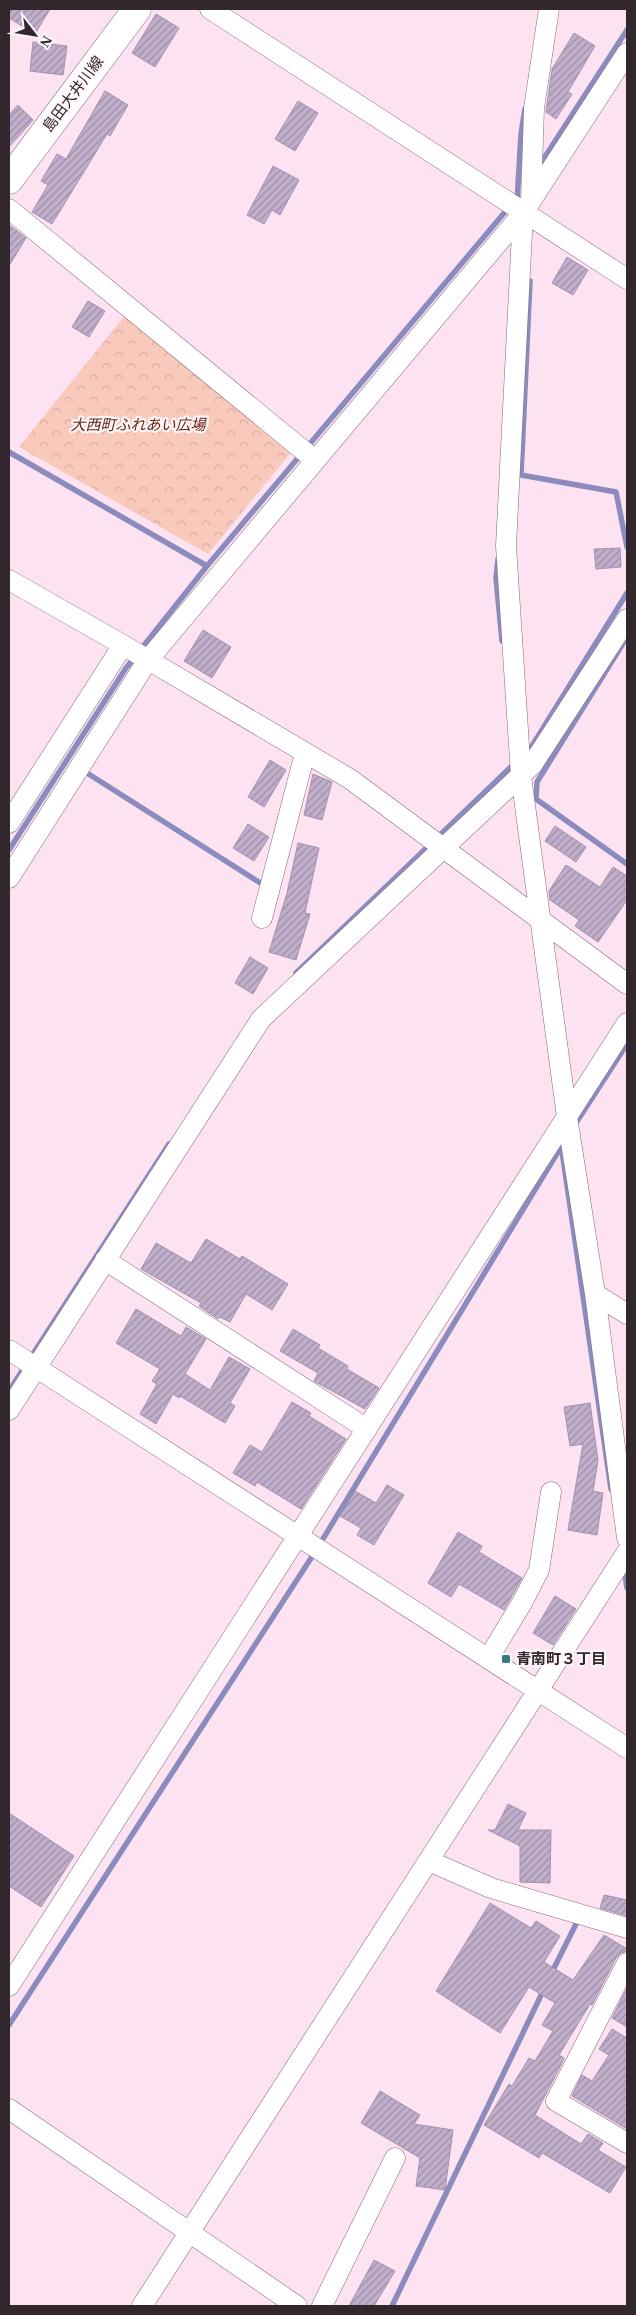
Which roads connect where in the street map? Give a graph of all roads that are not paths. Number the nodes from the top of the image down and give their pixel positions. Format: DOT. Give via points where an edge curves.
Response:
graph roads {
  1 [pos="137,9"];
  2 [pos="210,9"];
  3 [pos="549,9"];
  4 [pos="627,53"];
  5 [pos="9,180"];
  6 [pos="527,206"];
  7 [pos="9,209"];
  8 [pos="627,279"];
  9 [pos="315,460"];
  10 [pos="9,580"];
  11 [pos="627,619"];
  12 [pos="124,645"];
  13 [pos="148,660"];
  14 [pos="305,753"];
  15 [pos="521,776"];
  16 [pos="9,823"];
  17 [pos="444,849"];
  18 [pos="9,878"];
  19 [pos="262,918"];
  20 [pos="539,919"];
  21 [pos="627,984"];
  22 [pos="627,1023"];
  23 [pos="567,1117"];
  24 [pos="105,1260"];
  25 [pos="595,1294"];
  26 [pos="627,1314"];
  27 [pos="9,1350"];
  28 [pos="36,1367"];
  29 [pos="9,1410"];
  30 [pos="367,1429"];
  31 [pos="551,1492"];
  32 [pos="299,1536"];
  33 [pos="627,1538"];
  34 [pos="627,1552"];
  35 [pos="488,1659"];
  36 [pos="538,1691"];
  37 [pos="627,1748"];
  38 [pos="429,1861"];
  39 [pos="627,1928"];
  40 [pos="627,1963"];
  41 [pos="9,1986"];
  42 [pos="9,2109"];
  43 [pos="627,2143"];
  44 [pos="395,2158"];
  45 [pos="189,2233"];
  46 [pos="142,2306"];
  47 [pos="297,2306"];
  48 [pos="322,2306"];
  1 -- 5 [label="main road, 島田大井川線"];
  2 -- 6 [label="street"];
  3 -- 6 [label="street" via="534,108"];
  4 -- 6 [label="street"];
  6 -- 8 [label="street"];
  6 -- 9 [label="street"];
  6 -- 15 [label="street" via="506,546"];
  7 -- 9 [label="street"];
  9 -- 13 [label="street"];
  10 -- 12 [label="street"];
  11 -- 15 [label="street" via="532,765"];
  12 -- 13 [label="street"];
  12 -- 16 [label="street"];
  13 -- 14 [label="street"];
  13 -- 18 [label="street"];
  14 -- 17 [label="street" via="350,779"];
  14 -- 19 [label="street"];
  15 -- 17 [label="street"];
  15 -- 20 [label="street"];
  17 -- 20 [label="street"];
  17 -- 24 [label="street" via="261,1019"];
  20 -- 21 [label="street"];
  20 -- 23 [label="street"];
  22 -- 23 [label="street"];
  23 -- 25 [label="street"];
  23 -- 30 [label="street"];
  24 -- 28 [label="street"];
  24 -- 30 [label="street"];
  25 -- 26 [label="street"];
  25 -- 33 [label="street"];
  27 -- 28 [label="street"];
  28 -- 29 [label="street"];
  28 -- 32 [label="street"];
  30 -- 32 [label="street"];
  31 -- 35 [label="street" via="539,1570"];
  32 -- 35 [label="street"];
  32 -- 41 [label="street"];
  34 -- 36 [label="street"];
  35 -- 36 [label="street"];
  36 -- 37 [label="street"];
  36 -- 38 [label="street"];
  38 -- 39 [label="street" via="491,1888"];
  38 -- 45 [label="street"];
  40 -- 43 [label="street" via="556,2101"];
  42 -- 45 [label="street"];
  44 -- 48 [label="street"];
  45 -- 46 [label="street"];
  45 -- 47 [label="street"];
}
